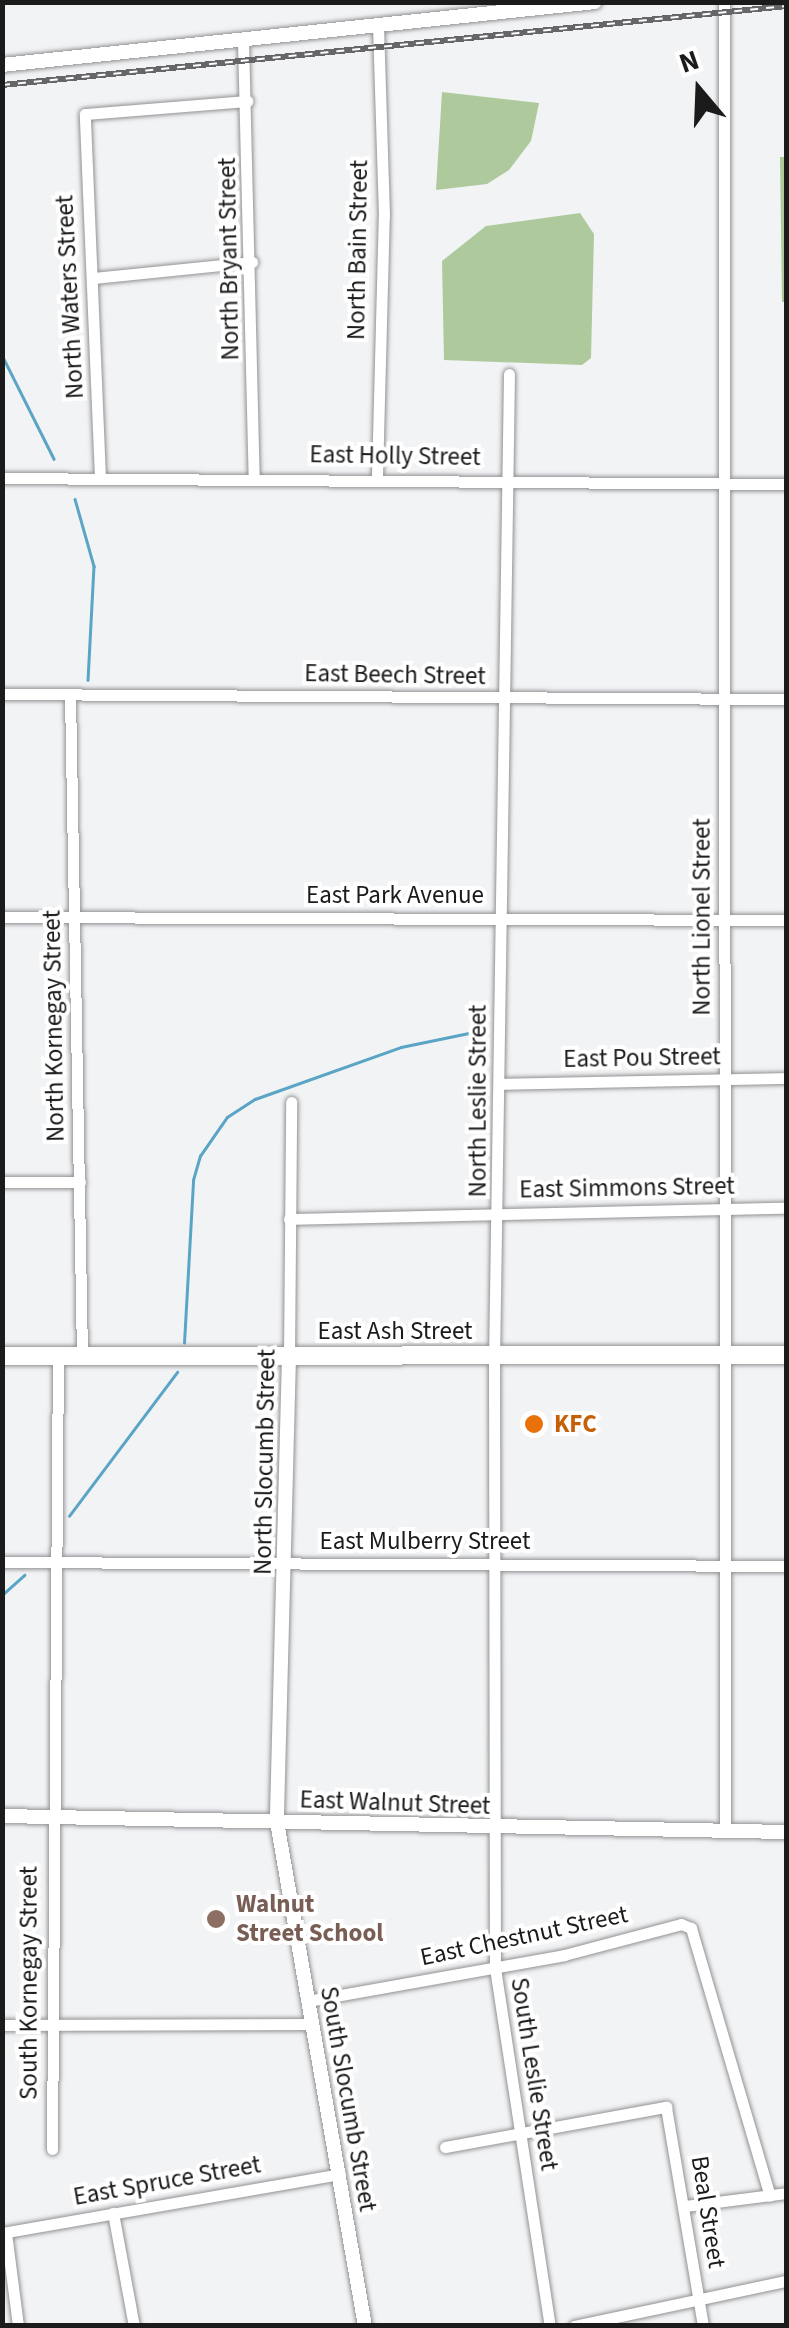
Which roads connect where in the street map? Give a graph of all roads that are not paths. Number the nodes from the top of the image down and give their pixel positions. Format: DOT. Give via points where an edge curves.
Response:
graph roads {
  1 [pos="596,2"];
  2 [pos="724,2"];
  3 [pos="512,6"];
  4 [pos="378,26"];
  5 [pos="243,40"];
  6 [pos="2,65"];
  7 [pos="247,101"];
  8 [pos="252,262"];
  9 [pos="94,278"];
  10 [pos="509,374"];
  11 [pos="377,476"];
  12 [pos="2,478"];
  13 [pos="100,478"];
  14 [pos="254,478"];
  15 [pos="507,481"];
  16 [pos="727,484"];
  17 [pos="786,484"];
  18 [pos="2,694"];
  19 [pos="70,694"];
  20 [pos="504,699"];
  21 [pos="786,699"];
  22 [pos="724,700"];
  23 [pos="2,916"];
  24 [pos="74,917"];
  25 [pos="504,918"];
  26 [pos="722,919"];
  27 [pos="786,920"];
  28 [pos="786,1078"];
  29 [pos="726,1079"];
  30 [pos="499,1084"];
  31 [pos="291,1102"];
  32 [pos="2,1182"];
  33 [pos="80,1182"];
  34 [pos="726,1208"];
  35 [pos="786,1208"];
  36 [pos="500,1212"];
  37 [pos="289,1219"];
  38 [pos="786,1355"];
  39 [pos="2,1356"];
  40 [pos="58,1356"];
  41 [pos="82,1356"];
  42 [pos="290,1356"];
  43 [pos="726,1356"];
  44 [pos="494,1357"];
  45 [pos="2,1562"];
  46 [pos="56,1562"];
  47 [pos="287,1563"];
  48 [pos="497,1563"];
  49 [pos="726,1566"];
  50 [pos="786,1566"];
  51 [pos="2,1816"];
  52 [pos="52,1818"];
  53 [pos="277,1822"];
  54 [pos="492,1828"];
  55 [pos="725,1830"];
  56 [pos="786,1832"];
  57 [pos="495,1968"];
  58 [pos="308,2001"];
  59 [pos="52,2024"];
  60 [pos="312,2024"];
  61 [pos="2,2026"];
  62 [pos="520,2132"];
  63 [pos="445,2147"];
  64 [pos="52,2148"];
  65 [pos="340,2174"];
  66 [pos="786,2193"];
  67 [pos="770,2196"];
  68 [pos="685,2206"];
  69 [pos="113,2212"];
  70 [pos="4,2233"];
  71 [pos="786,2281"];
  72 [pos="698,2299"];
  73 [pos="18,2326"];
  74 [pos="134,2326"];
  75 [pos="366,2326"];
  76 [pos="550,2326"];
  77 [pos="574,2326"];
  78 [pos="703,2326"];
  1 -- 3 [label="street"];
  2 -- 16 [label="street, North Lionel Street"];
  3 -- 4 [label="street"];
  4 -- 5 [label="street"];
  4 -- 11 [label="street, North Bain Street" via="384,216"];
  5 -- 6 [label="street"];
  5 -- 7 [label="street, North Bryant Street"];
  7 -- 8 [label="street, North Bryant Street"];
  7 -- 9 [label="street, North Waters Street" via="85,114"];
  8 -- 9 [label="street"];
  8 -- 14 [label="street, North Bryant Street"];
  9 -- 13 [label="street, North Waters Street"];
  10 -- 15 [label="street, North Leslie Street"];
  11 -- 14 [label="street, East Holly Street"];
  11 -- 15 [label="street, East Holly Street"];
  12 -- 13 [label="street, East Holly Street"];
  13 -- 14 [label="street, East Holly Street"];
  15 -- 16 [label="street, East Holly Street"];
  15 -- 20 [label="street, North Leslie Street"];
  16 -- 17 [label="street, East Holly Street"];
  16 -- 22 [label="street, North Lionel Street"];
  18 -- 19 [label="street, East Beech Street"];
  19 -- 20 [label="street, East Beech Street"];
  19 -- 24 [label="street, North Kornegay Street"];
  20 -- 22 [label="street, East Beech Street"];
  20 -- 25 [label="street, North Leslie Street"];
  21 -- 22 [label="street, East Beech Street"];
  22 -- 26 [label="street, North Lionel Street"];
  23 -- 24 [label="street, East Park Avenue"];
  24 -- 25 [label="street, East Park Avenue"];
  24 -- 33 [label="street, North Kornegay Street"];
  25 -- 26 [label="street, East Park Avenue"];
  25 -- 30 [label="street, North Leslie Street"];
  26 -- 27 [label="street, East Park Avenue"];
  26 -- 29 [label="street, North Lionel Street"];
  28 -- 29 [label="street, East Pou Street"];
  29 -- 30 [label="street, East Pou Street"];
  29 -- 34 [label="street, North Lionel Street"];
  30 -- 36 [label="street, North Leslie Street"];
  31 -- 37 [label="street, North Slocumb Street"];
  32 -- 33 [label="street"];
  33 -- 41 [label="street, North Kornegay Street"];
  34 -- 35 [label="street, East Simmons Street"];
  34 -- 36 [label="street, East Simmons Street"];
  34 -- 43 [label="street, North Lionel Street"];
  36 -- 37 [label="street, East Simmons Street"];
  36 -- 44 [label="street, North Leslie Street"];
  37 -- 42 [label="street, North Slocumb Street"];
  38 -- 43 [label="main road, East Ash Street"];
  39 -- 40 [label="main road, East Ash Street"];
  40 -- 41 [label="main road, East Ash Street"];
  40 -- 46 [label="street"];
  41 -- 42 [label="main road, East Ash Street"];
  42 -- 44 [label="main road, East Ash Street"];
  42 -- 47 [label="street, North Slocumb Street"];
  43 -- 44 [label="main road, East Ash Street"];
  43 -- 49 [label="street, North Lionel Street"];
  44 -- 48 [label="street, North Leslie Street"];
  45 -- 46 [label="street, East Mulberry Street"];
  46 -- 47 [label="street, East Mulberry Street"];
  46 -- 52 [label="street"];
  47 -- 48 [label="street, East Mulberry Street"];
  47 -- 53 [label="street, North Slocumb Street"];
  48 -- 49 [label="street, East Mulberry Street"];
  48 -- 54 [label="street, North Leslie Street"];
  49 -- 50 [label="street, East Mulberry Street"];
  49 -- 55 [label="street, North Lionel Street"];
  51 -- 52 [label="street, East Walnut Street"];
  52 -- 53 [label="street, East Walnut Street"];
  52 -- 59 [label="street, South Kornegay Street"];
  53 -- 54 [label="street, East Walnut Street"];
  53 -- 58 [label="street, South Slocumb Street"];
  54 -- 55 [label="street, East Walnut Street"];
  54 -- 57 [label="street, South Leslie Street"];
  55 -- 56 [label="street, East Walnut Street"];
  57 -- 58 [label="street, East Chestnut Street"];
  57 -- 62 [label="street, South Leslie Street"];
  57 -- 67 [label="street, East Chestnut Street" via="681,1924 690,1928"];
  58 -- 60 [label="street, South Slocumb Street"];
  59 -- 60 [label="street"];
  59 -- 61 [label="street"];
  59 -- 64 [label="street, South Kornegay Street"];
  60 -- 65 [label="street, South Slocumb Street"];
  62 -- 63 [label="street"];
  62 -- 68 [label="street, Beal Street" via="666,2107"];
  62 -- 76 [label="street, South Leslie Street"];
  65 -- 69 [label="street, East Spruce Street"];
  65 -- 75 [label="street, South Slocumb Street"];
  66 -- 67 [label="street"];
  67 -- 68 [label="street"];
  68 -- 72 [label="street, Beal Street"];
  69 -- 70 [label="street, East Spruce Street"];
  69 -- 74 [label="street"];
  70 -- 73 [label="street"];
  71 -- 72 [label="street"];
  72 -- 77 [label="street"];
  72 -- 78 [label="street, Beal Street"];
}
